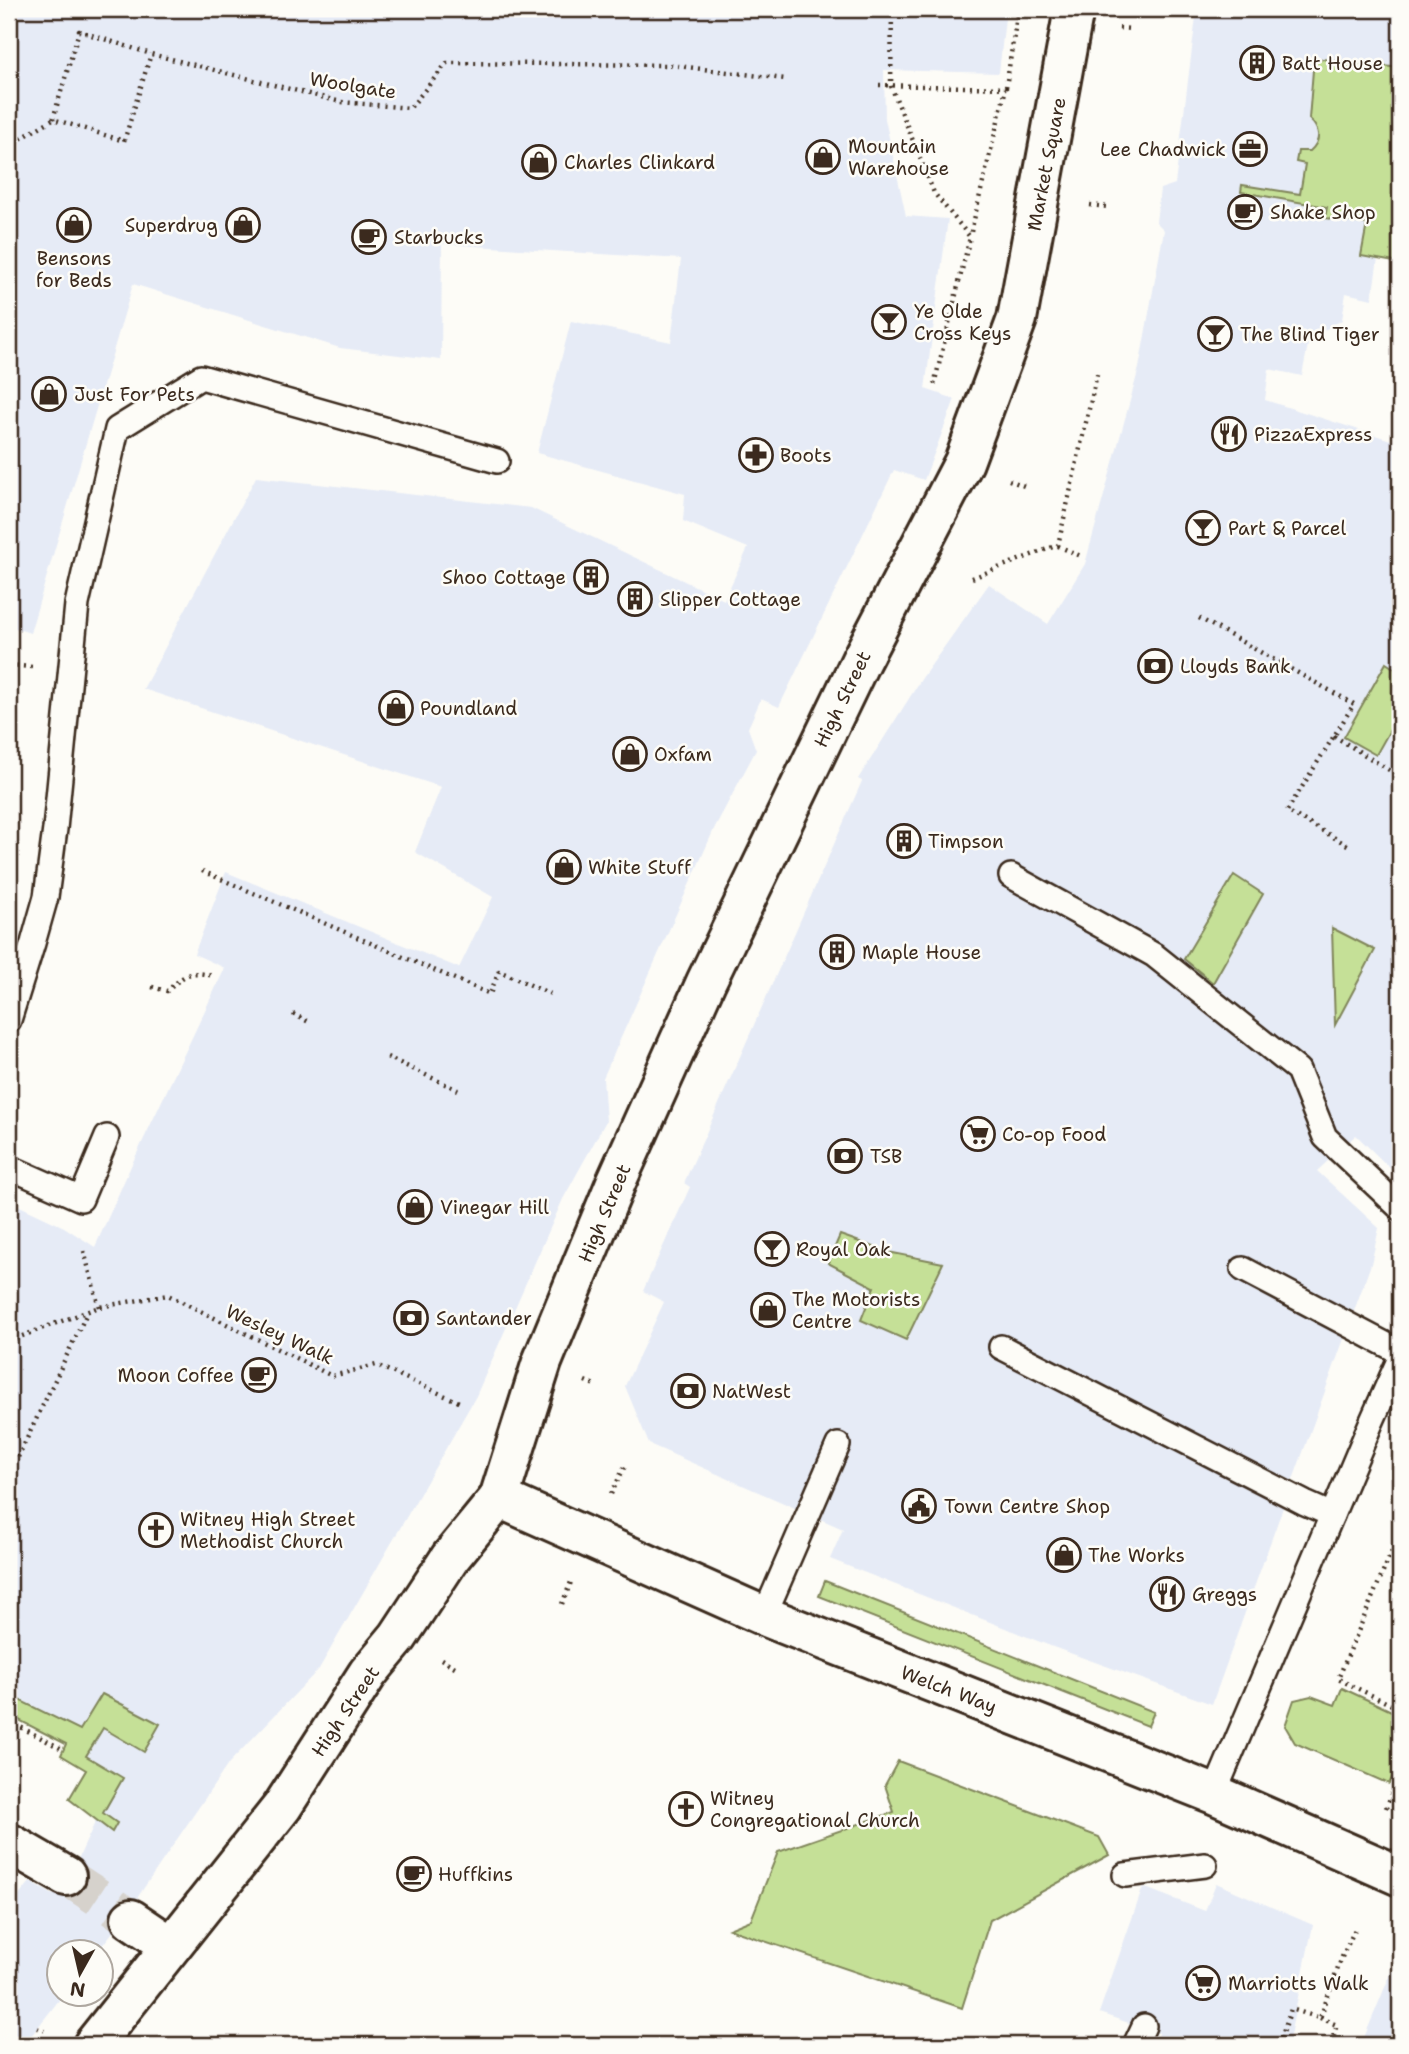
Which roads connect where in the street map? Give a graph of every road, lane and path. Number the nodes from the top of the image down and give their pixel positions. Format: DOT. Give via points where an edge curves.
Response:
graph roads {
  1 [pos="892,9"];
  2 [pos="1018,9"];
  3 [pos="1074,9"];
  4 [pos="1119,28"];
  5 [pos="1132,29"];
  6 [pos="151,54"];
  7 [pos="785,79"];
  8 [pos="879,85"];
  9 [pos="891,86"];
  10 [pos="1006,88"];
  11 [pos="53,119"];
  12 [pos="9,146"];
  13 [pos="1090,205"];
  14 [pos="1108,207"];
  15 [pos="970,237"];
  16 [pos="1017,319"];
  17 [pos="1097,374"];
  18 [pos="933,389"];
  19 [pos="497,461"];
  20 [pos="1058,545"];
  21 [pos="1083,557"];
  22 [pos="972,578"];
  23 [pos="1199,618"];
  24 [pos="1334,736"];
  25 [pos="1394,773"];
  26 [pos="1350,847"];
  27 [pos="202,871"];
  28 [pos="1011,876"];
  29 [pos="213,976"];
  30 [pos="152,987"];
  31 [pos="553,995"];
  32 [pos="293,1014"];
  33 [pos="9,1020"];
  34 [pos="311,1023"];
  35 [pos="387,1057"];
  36 [pos="458,1090"];
  37 [pos="107,1138"];
  38 [pos="9,1167"];
  39 [pos="1400,1208"];
  40 [pos="84,1251"];
  41 [pos="1243,1269"];
  42 [pos="99,1307"];
  43 [pos="88,1312"];
  44 [pos="9,1341"];
  45 [pos="1001,1347"];
  46 [pos="1400,1352"];
  47 [pos="1400,1358"];
  48 [pos="459,1402"];
  49 [pos="838,1445"];
  50 [pos="9,1476"];
  51 [pos="499,1497"];
  52 [pos="1332,1515"];
  53 [pos="1400,1532"];
  54 [pos="764,1616"];
  55 [pos="1400,1709"];
  56 [pos="9,1721"];
  57 [pos="64,1750"];
  58 [pos="1400,1755"];
  59 [pos="1214,1794"];
  60 [pos="1386,1808"];
  61 [pos="9,1843"];
  62 [pos="1205,1865"];
  63 [pos="1125,1875"];
  64 [pos="66,1876"];
  65 [pos="1400,1876"];
  66 [pos="131,1919"];
  67 [pos="1356,1927"];
  68 [pos="171,1946"];
  69 [pos="1321,2018"];
  70 [pos="37,2028"];
  71 [pos="44,2031"];
  72 [pos="93,2045"];
  73 [pos="1279,2045"];
  74 [pos="1330,2045"];
  1 -- 9 [label="path"];
  2 -- 10 [label="path"];
  3 -- 16 [label="street, Market Square"];
  4 -- 5 [label="path"];
  6 -- 7 [label="path, Woolgate" via="341,102 410,108 447,63 670,65"];
  6 -- 11 [label="path" via="124,141"];
  6 -- 11 [label="path, Woolgate" via="79,31"];
  8 -- 9 [label="path"];
  9 -- 10 [label="path"];
  9 -- 15 [label="path" via="934,193"];
  10 -- 15 [label="path"];
  11 -- 12 [label="path"];
  13 -- 14 [label="path"];
  15 -- 18 [label="path"];
  16 -- 51 [label="street, High Street" via="964,462 861,660 706,982 617,1180 542,1362"];
  17 -- 20 [label="path"];
  19 -- 33 [label="lane" via="201,377 117,429 77,604 46,897"];
  20 -- 21 [label="path"];
  20 -- 22 [label="path"];
  23 -- 24 [label="path" via="1354,704"];
  24 -- 25 [label="path"];
  24 -- 26 [label="path" via="1287,811"];
  27 -- 31 [label="path" via="489,994 499,971"];
  28 -- 39 [label="lane" via="1154,955 1298,1070 1325,1137"];
  29 -- 30 [label="path" via="185,974 167,991"];
  32 -- 34 [label="path"];
  35 -- 36 [label="path"];
  37 -- 38 [label="lane" via="81,1199"];
  40 -- 42 [label="path"];
  41 -- 46 [label="lane"];
  42 -- 43 [label="path, Wesley Walk"];
  42 -- 48 [label="path, Wesley Walk" via="168,1295 332,1376 376,1365"];
  43 -- 44 [label="path, Wesley Walk"];
  43 -- 50 [label="path"];
  45 -- 52 [label="lane"];
  47 -- 52 [label="lane"];
  49 -- 54 [label="lane"];
  51 -- 54 [label="street, Welch Way"];
  51 -- 68 [label="street, High Street" via="368,1673 282,1807"];
  52 -- 59 [label="lane"];
  53 -- 55 [label="path" via="1338,1679"];
  54 -- 59 [label="street, Welch Way"];
  56 -- 57 [label="path"];
  58 -- 60 [label="path" via="1399,1776"];
  59 -- 65 [label="street, Welch Way"];
  61 -- 64 [label="street"];
  62 -- 63 [label="lane"];
  66 -- 68 [label="street"];
  67 -- 69 [label="path"];
  68 -- 72 [label="street, High Street"];
  69 -- 73 [label="path" via="1291,2009"];
  69 -- 74 [label="path" via="1337,2025"];
  70 -- 71 [label="path"];
}
